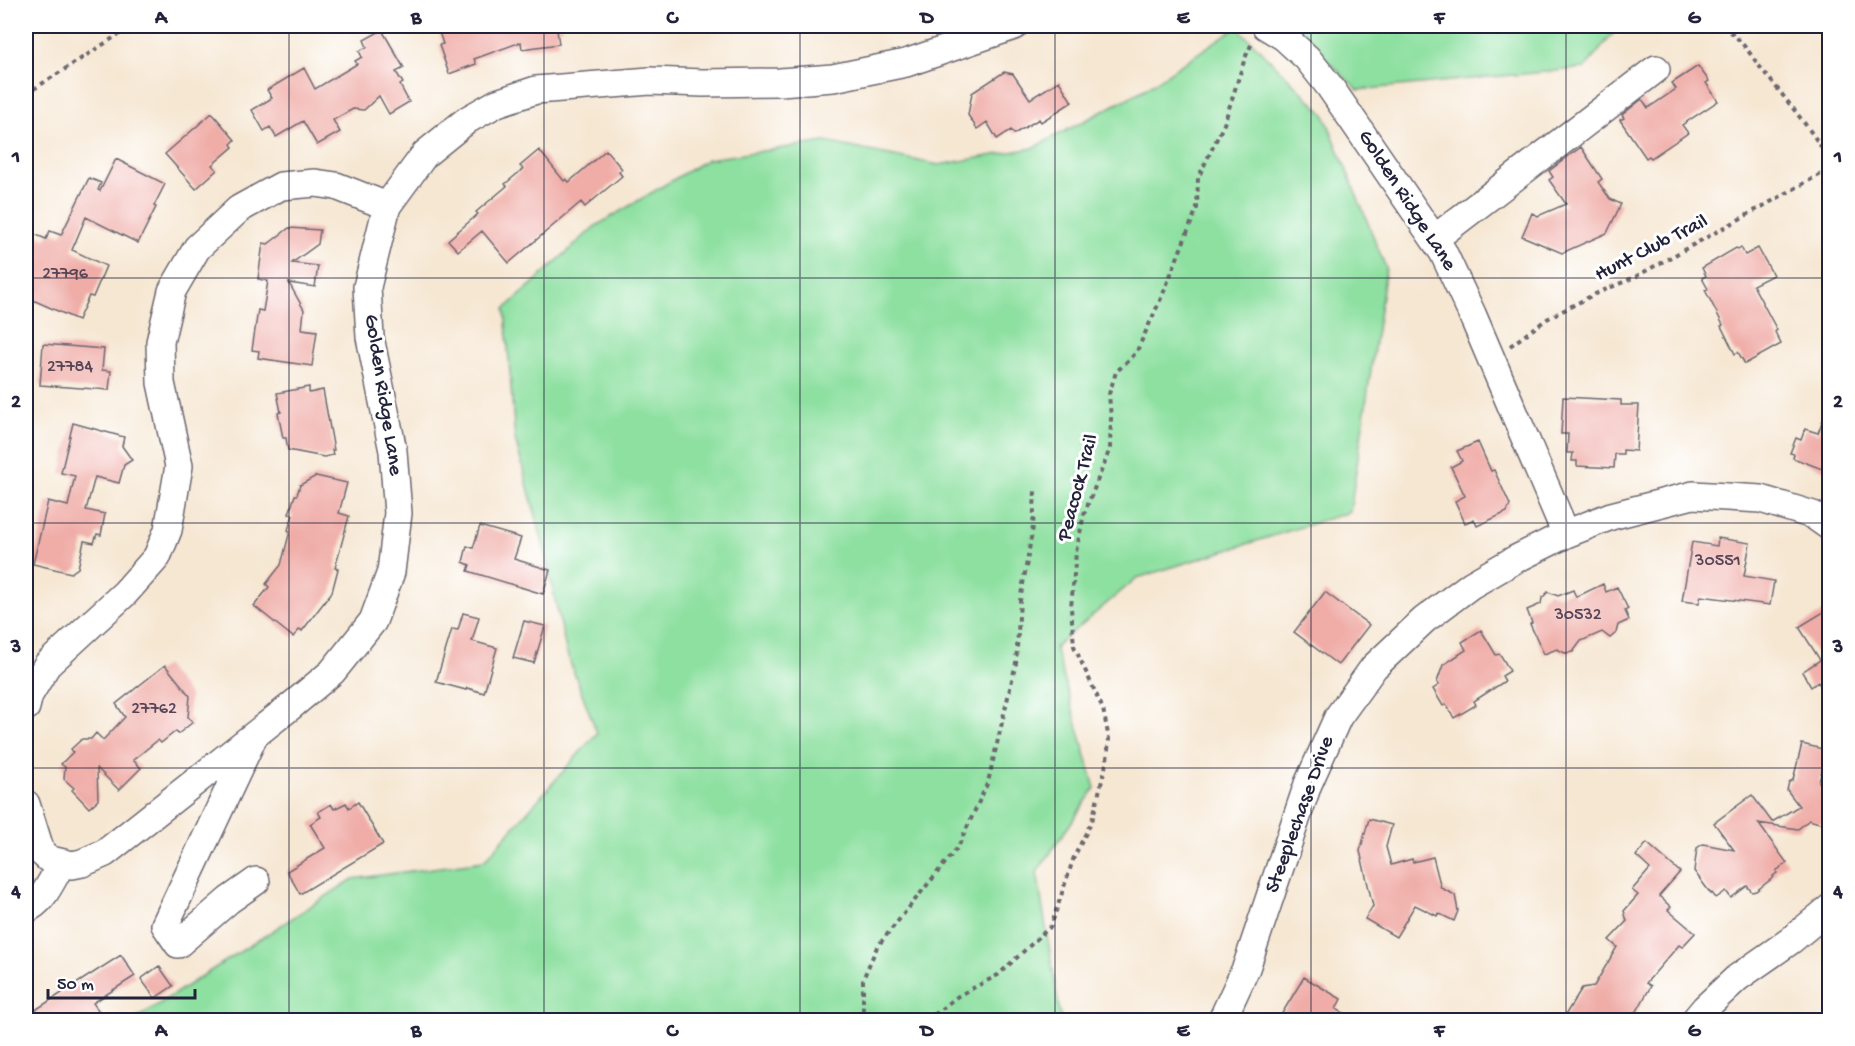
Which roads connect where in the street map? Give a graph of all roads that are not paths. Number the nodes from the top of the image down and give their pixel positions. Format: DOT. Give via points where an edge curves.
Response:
graph roads {
  1 [pos="1014,26"];
  2 [pos="1260,31"];
  3 [pos="1656,69"];
  4 [pos="387,206"];
  5 [pos="1434,239"];
  6 [pos="1830,527"];
  7 [pos="1566,534"];
  8 [pos="26,707"];
  9 [pos="254,736"];
  10 [pos="26,804"];
  11 [pos="62,863"];
  12 [pos="256,881"];
  13 [pos="1830,908"];
  14 [pos="26,909"];
  15 [pos="1222,1020"];
  16 [pos="1695,1020"];
  1 -- 4 [label="street, Golden Ridge Lane" via="906,63 833,78 780,82 650,81 536,90 467,120 425,154"];
  2 -- 5 [label="street, Golden Ridge Lane" via="1284,37 1307,58"];
  3 -- 5 [label="street"];
  4 -- 8 [label="street" via="336,186 281,186 240,208 197,248 172,291 160,342 161,383 179,466 168,530 157,557 125,594 47,665"];
  4 -- 9 [label="street, Golden Ridge Lane" via="367,287 370,337 393,451 398,503 391,572 373,621 332,672"];
  5 -- 7 [label="street, Golden Ridge Lane" via="1492,360"];
  6 -- 7 [label="street, Steeplechase Drive" via="1813,515 1761,499 1694,495 1611,516"];
  7 -- 15 [label="street, Steeplechase Drive" via="1471,585 1424,620 1374,667 1338,717 1308,784 1246,968"];
  9 -- 11 [label="street, Golden Ridge Lane" via="105,853 82,863"];
  9 -- 12 [label="street" via="165,925 178,944"];
  10 -- 11 [label="street" via="41,852"];
  11 -- 14 [label="street" via="41,898"];
  13 -- 16 [label="street" via="1737,978"];
}
